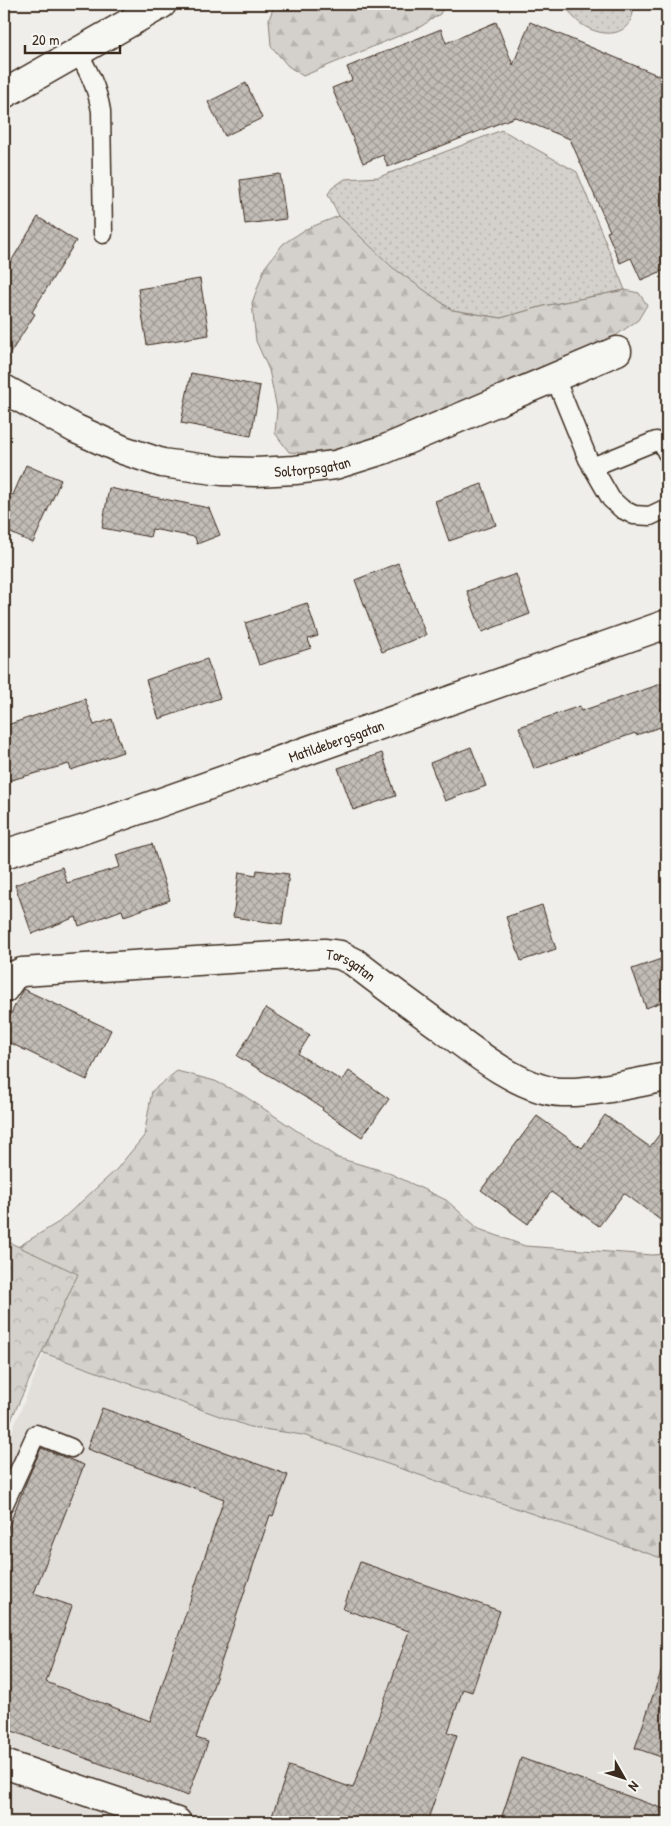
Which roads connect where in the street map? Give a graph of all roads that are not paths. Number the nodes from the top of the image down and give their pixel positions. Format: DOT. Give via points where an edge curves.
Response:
graph roads {
  1 [pos="162,4"];
  2 [pos="77,51"];
  3 [pos="4,94"];
  4 [pos="102,234"];
  5 [pos="617,351"];
  6 [pos="555,378"];
  7 [pos="4,389"];
  8 [pos="667,453"];
  9 [pos="592,467"];
  10 [pos="667,508"];
  11 [pos="667,624"];
  12 [pos="4,854"];
  13 [pos="4,989"];
  14 [pos="667,1077"];
  15 [pos="71,1448"];
  16 [pos="4,1504"];
  17 [pos="4,1764"];
  18 [pos="177,1822"];
  1 -- 2 [label="street"];
  2 -- 3 [label="street"];
  2 -- 4 [label="lane" via="98,92 101,111"];
  5 -- 6 [label="street, Soltorpsgatan"];
  6 -- 7 [label="street, Soltorpsgatan" via="383,450 335,465 256,472 222,471 146,458 76,429"];
  6 -- 9 [label="lane"];
  8 -- 9 [label="lane" via="656,441"];
  9 -- 10 [label="lane" via="611,499 622,509 634,515 650,516"];
  11 -- 12 [label="street, Matildebergsgatan" via="91,827"];
  13 -- 14 [label="street, Torsgatan" via="13,976 22,972 324,953 340,955 482,1057 517,1079 539,1088 582,1092"];
  15 -- 16 [label="lane" via="36,1434"];
  17 -- 18 [label="street"];
}
